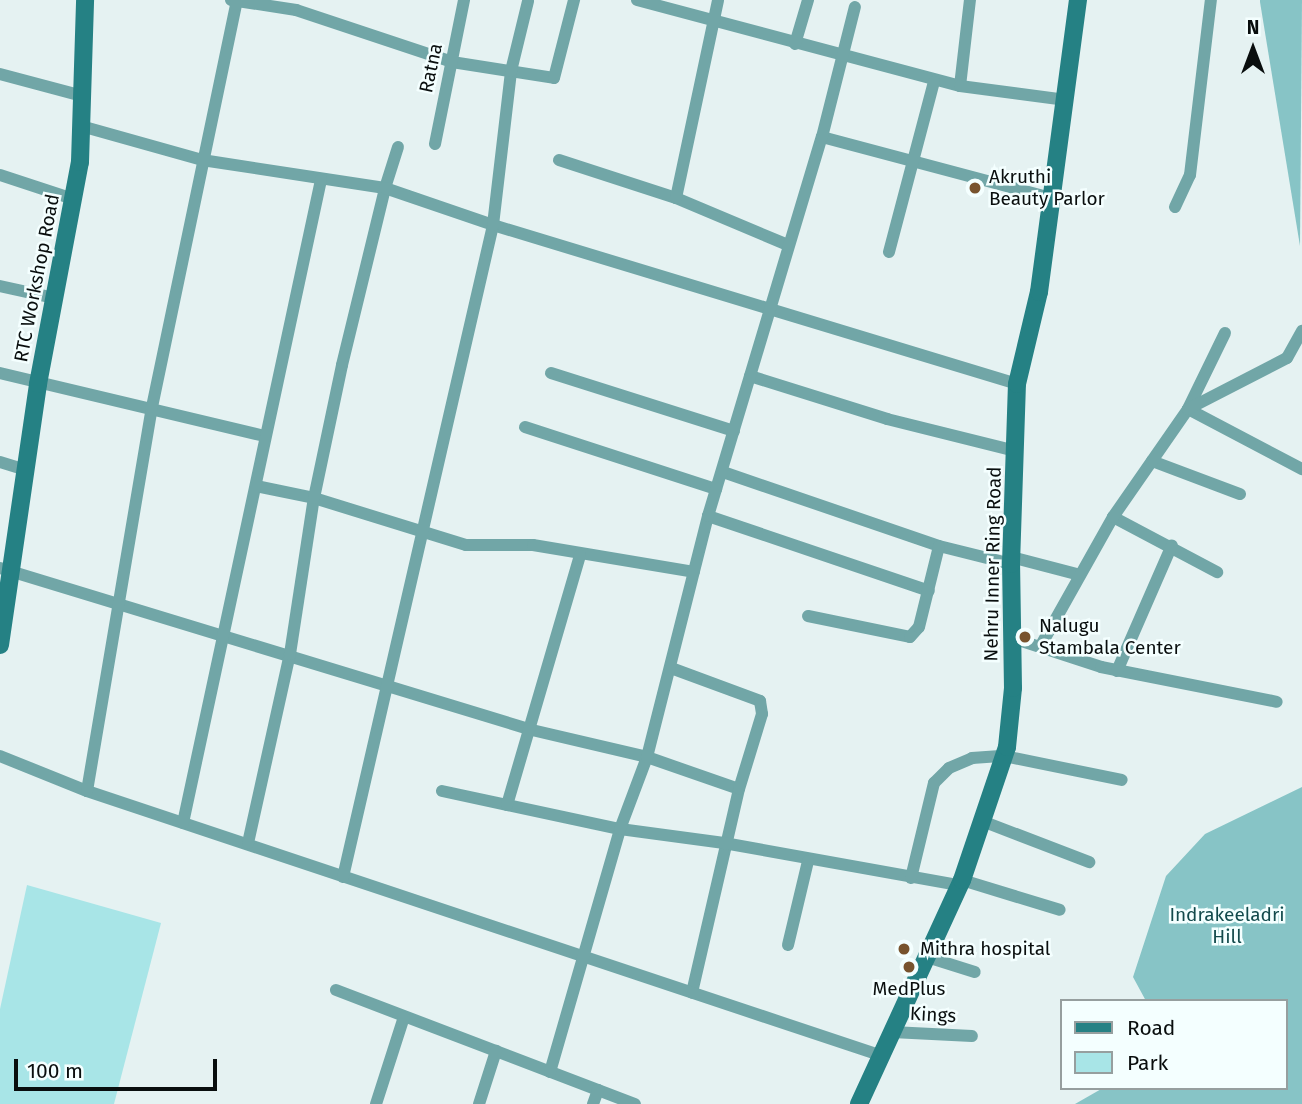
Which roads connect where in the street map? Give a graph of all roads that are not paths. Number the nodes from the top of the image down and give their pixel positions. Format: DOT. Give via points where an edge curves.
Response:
graph roads {
  1 [pos="85,0"];
  2 [pos="235,0"];
  3 [pos="464,0"];
  4 [pos="574,0"];
  5 [pos="637,0"];
  6 [pos="718,0"];
  7 [pos="808,0"];
  8 [pos="970,0"];
  9 [pos="1078,0"];
  10 [pos="1211,0"];
  11 [pos="528,1"];
  12 [pos="855,7"];
  13 [pos="713,19"];
  14 [pos="795,44"];
  15 [pos="841,53"];
  16 [pos="452,62"];
  17 [pos="511,71"];
  18 [pos="0,74"];
  19 [pos="934,82"];
  20 [pos="960,86"];
  21 [pos="79,95"];
  22 [pos="1066,100"];
  23 [pos="81,126"];
  24 [pos="822,137"];
  25 [pos="435,144"];
  26 [pos="398,147"];
  27 [pos="202,159"];
  28 [pos="559,159"];
  29 [pos="915,162"];
  30 [pos="0,175"];
  31 [pos="321,180"];
  32 [pos="386,188"];
  33 [pos="676,198"];
  34 [pos="1052,198"];
  35 [pos="73,199"];
  36 [pos="1175,207"];
  37 [pos="493,225"];
  38 [pos="788,245"];
  39 [pos="889,252"];
  40 [pos="0,286"];
  41 [pos="54,298"];
  42 [pos="771,307"];
  43 [pos="1302,331"];
  44 [pos="1225,333"];
  45 [pos="0,373"];
  46 [pos="551,373"];
  47 [pos="750,376"];
  48 [pos="38,384"];
  49 [pos="1017,384"];
  50 [pos="152,407"];
  51 [pos="1188,409"];
  52 [pos="525,427"];
  53 [pos="734,431"];
  54 [pos="265,436"];
  55 [pos="1015,452"];
  56 [pos="1152,461"];
  57 [pos="0,462"];
  58 [pos="1302,469"];
  59 [pos="27,470"];
  60 [pos="723,472"];
  61 [pos="256,486"];
  62 [pos="716,489"];
  63 [pos="1240,494"];
  64 [pos="314,498"];
  65 [pos="708,516"];
  66 [pos="1113,517"];
  67 [pos="421,531"];
  68 [pos="1172,545"];
  69 [pos="939,546"];
  70 [pos="580,555"];
  71 [pos="1011,560"];
  72 [pos="5,570"];
  73 [pos="694,572"];
  74 [pos="1217,572"];
  75 [pos="1080,575"];
  76 [pos="929,591"];
  77 [pos="121,606"];
  78 [pos="808,616"];
  79 [pos="226,636"];
  80 [pos="1012,638"];
  81 [pos="0,645"];
  82 [pos="1040,647"];
  83 [pos="290,654"];
  84 [pos="671,668"];
  85 [pos="1117,671"];
  86 [pos="388,685"];
  87 [pos="1277,702"];
  88 [pos="533,730"];
  89 [pos="0,756"];
  90 [pos="647,757"];
  91 [pos="1004,757"];
  92 [pos="1122,780"];
  93 [pos="739,789"];
  94 [pos="86,791"];
  95 [pos="442,792"];
  96 [pos="507,805"];
  97 [pos="982,821"];
  98 [pos="184,823"];
  99 [pos="620,829"];
  100 [pos="248,843"];
  101 [pos="724,843"];
  102 [pos="808,861"];
  103 [pos="1090,862"];
  104 [pos="343,877"];
  105 [pos="911,878"];
  106 [pos="959,883"];
  107 [pos="1060,910"];
  108 [pos="788,945"];
  109 [pos="585,957"];
  110 [pos="927,957"];
  111 [pos="975,972"];
  112 [pos="336,990"];
  113 [pos="692,993"];
  114 [pos="404,1017"];
  115 [pos="892,1032"];
  116 [pos="972,1036"];
  117 [pos="496,1051"];
  118 [pos="882,1056"];
  119 [pos="550,1072"];
  120 [pos="598,1090"];
  121 [pos="376,1104"];
  122 [pos="479,1104"];
  123 [pos="593,1104"];
  124 [pos="635,1104"];
  125 [pos="859,1104"];
  1 -- 21 [label="street, RTC Workshop Road"];
  2 -- 16 [label="street" via="296,10"];
  2 -- 27 [label="street"];
  3 -- 16 [label="street, Ratna"];
  4 -- 17 [label="street" via="554,79"];
  5 -- 13 [label="street"];
  6 -- 13 [label="street"];
  7 -- 14 [label="street"];
  8 -- 20 [label="street"];
  9 -- 22 [label="street, Nehru Inner Ring Road"];
  10 -- 36 [label="street" via="1190,175"];
  11 -- 17 [label="street"];
  12 -- 15 [label="street"];
  13 -- 14 [label="street"];
  13 -- 33 [label="street"];
  14 -- 15 [label="street"];
  15 -- 19 [label="street"];
  15 -- 24 [label="street"];
  16 -- 17 [label="street"];
  16 -- 25 [label="street, Ratna"];
  17 -- 37 [label="street"];
  18 -- 21 [label="street"];
  19 -- 20 [label="street"];
  19 -- 29 [label="street"];
  20 -- 22 [label="street"];
  21 -- 23 [label="street, RTC Workshop Road"];
  22 -- 34 [label="street, Nehru Inner Ring Road"];
  23 -- 27 [label="street"];
  23 -- 35 [label="street, RTC Workshop Road"];
  24 -- 29 [label="street"];
  24 -- 38 [label="street"];
  26 -- 32 [label="street"];
  27 -- 31 [label="street"];
  27 -- 50 [label="street"];
  28 -- 33 [label="street"];
  29 -- 34 [label="street"];
  29 -- 39 [label="street"];
  30 -- 35 [label="street"];
  31 -- 32 [label="street"];
  31 -- 54 [label="street"];
  32 -- 37 [label="street"];
  32 -- 64 [label="street"];
  33 -- 38 [label="street"];
  34 -- 49 [label="street, Nehru Inner Ring Road" via="1039,292"];
  35 -- 41 [label="street, RTC Workshop Road"];
  37 -- 42 [label="street"];
  37 -- 67 [label="street"];
  38 -- 42 [label="street"];
  40 -- 41 [label="street"];
  41 -- 48 [label="street, RTC Workshop Road"];
  42 -- 47 [label="street"];
  42 -- 49 [label="street"];
  43 -- 51 [label="street" via="1287,358"];
  44 -- 51 [label="street"];
  45 -- 48 [label="street"];
  46 -- 53 [label="street"];
  47 -- 53 [label="street"];
  47 -- 55 [label="street" via="887,419"];
  48 -- 50 [label="street"];
  48 -- 59 [label="street, RTC Workshop Road"];
  49 -- 55 [label="street, Nehru Inner Ring Road"];
  50 -- 54 [label="street"];
  50 -- 77 [label="street"];
  51 -- 56 [label="street"];
  51 -- 58 [label="street"];
  52 -- 62 [label="street"];
  53 -- 60 [label="street"];
  54 -- 61 [label="street"];
  55 -- 71 [label="street, Nehru Inner Ring Road"];
  56 -- 63 [label="street"];
  56 -- 66 [label="street"];
  57 -- 59 [label="street"];
  59 -- 72 [label="street, RTC Workshop Road"];
  60 -- 62 [label="street"];
  60 -- 69 [label="street"];
  61 -- 64 [label="street"];
  61 -- 79 [label="street"];
  62 -- 65 [label="street"];
  64 -- 67 [label="street"];
  64 -- 83 [label="street"];
  65 -- 73 [label="street"];
  65 -- 76 [label="street"];
  66 -- 68 [label="street"];
  66 -- 75 [label="street"];
  67 -- 70 [label="street" via="466,545 533,545"];
  67 -- 86 [label="street"];
  68 -- 74 [label="street"];
  68 -- 85 [label="street"];
  69 -- 71 [label="street"];
  69 -- 76 [label="street"];
  70 -- 73 [label="street"];
  70 -- 88 [label="street"];
  71 -- 75 [label="street"];
  71 -- 80 [label="street, Nehru Inner Ring Road"];
  72 -- 77 [label="street"];
  72 -- 81 [label="street, RTC Workshop Road"];
  73 -- 84 [label="street"];
  75 -- 82 [label="street"];
  76 -- 78 [label="street" via="919,627 910,637"];
  77 -- 79 [label="street"];
  77 -- 94 [label="street"];
  79 -- 83 [label="street"];
  79 -- 98 [label="street"];
  80 -- 82 [label="street"];
  80 -- 91 [label="street, Nehru Inner Ring Road" via="1013,688"];
  82 -- 85 [label="street"];
  83 -- 86 [label="street"];
  83 -- 100 [label="street"];
  84 -- 90 [label="street"];
  84 -- 93 [label="street" via="760,701 761,714"];
  85 -- 87 [label="street"];
  86 -- 88 [label="street"];
  86 -- 104 [label="street"];
  88 -- 90 [label="street"];
  88 -- 96 [label="street"];
  89 -- 94 [label="street"];
  90 -- 93 [label="street"];
  90 -- 99 [label="street"];
  91 -- 92 [label="street"];
  91 -- 97 [label="street, Nehru Inner Ring Road"];
  91 -- 105 [label="street" via="972,758 949,768 934,783"];
  93 -- 101 [label="street"];
  94 -- 98 [label="street"];
  95 -- 96 [label="street"];
  96 -- 99 [label="street"];
  97 -- 103 [label="street"];
  97 -- 106 [label="street, Nehru Inner Ring Road"];
  98 -- 100 [label="street"];
  99 -- 101 [label="street"];
  99 -- 109 [label="street"];
  100 -- 104 [label="street"];
  101 -- 102 [label="street"];
  101 -- 113 [label="street"];
  102 -- 105 [label="street"];
  102 -- 108 [label="street"];
  104 -- 109 [label="street"];
  105 -- 106 [label="street"];
  106 -- 107 [label="street"];
  106 -- 110 [label="street, Nehru Inner Ring Road"];
  109 -- 113 [label="street"];
  109 -- 119 [label="street"];
  110 -- 111 [label="street"];
  110 -- 115 [label="street, Nehru Inner Ring Road"];
  112 -- 114 [label="street"];
  113 -- 118 [label="street"];
  114 -- 117 [label="street"];
  114 -- 121 [label="street"];
  115 -- 116 [label="street, Kings"];
  115 -- 118 [label="street, Nehru Inner Ring Road"];
  117 -- 119 [label="street"];
  117 -- 122 [label="street"];
  118 -- 125 [label="street, Nehru Inner Ring Road"];
  119 -- 120 [label="street"];
  120 -- 123 [label="street"];
  120 -- 124 [label="street"];
}
